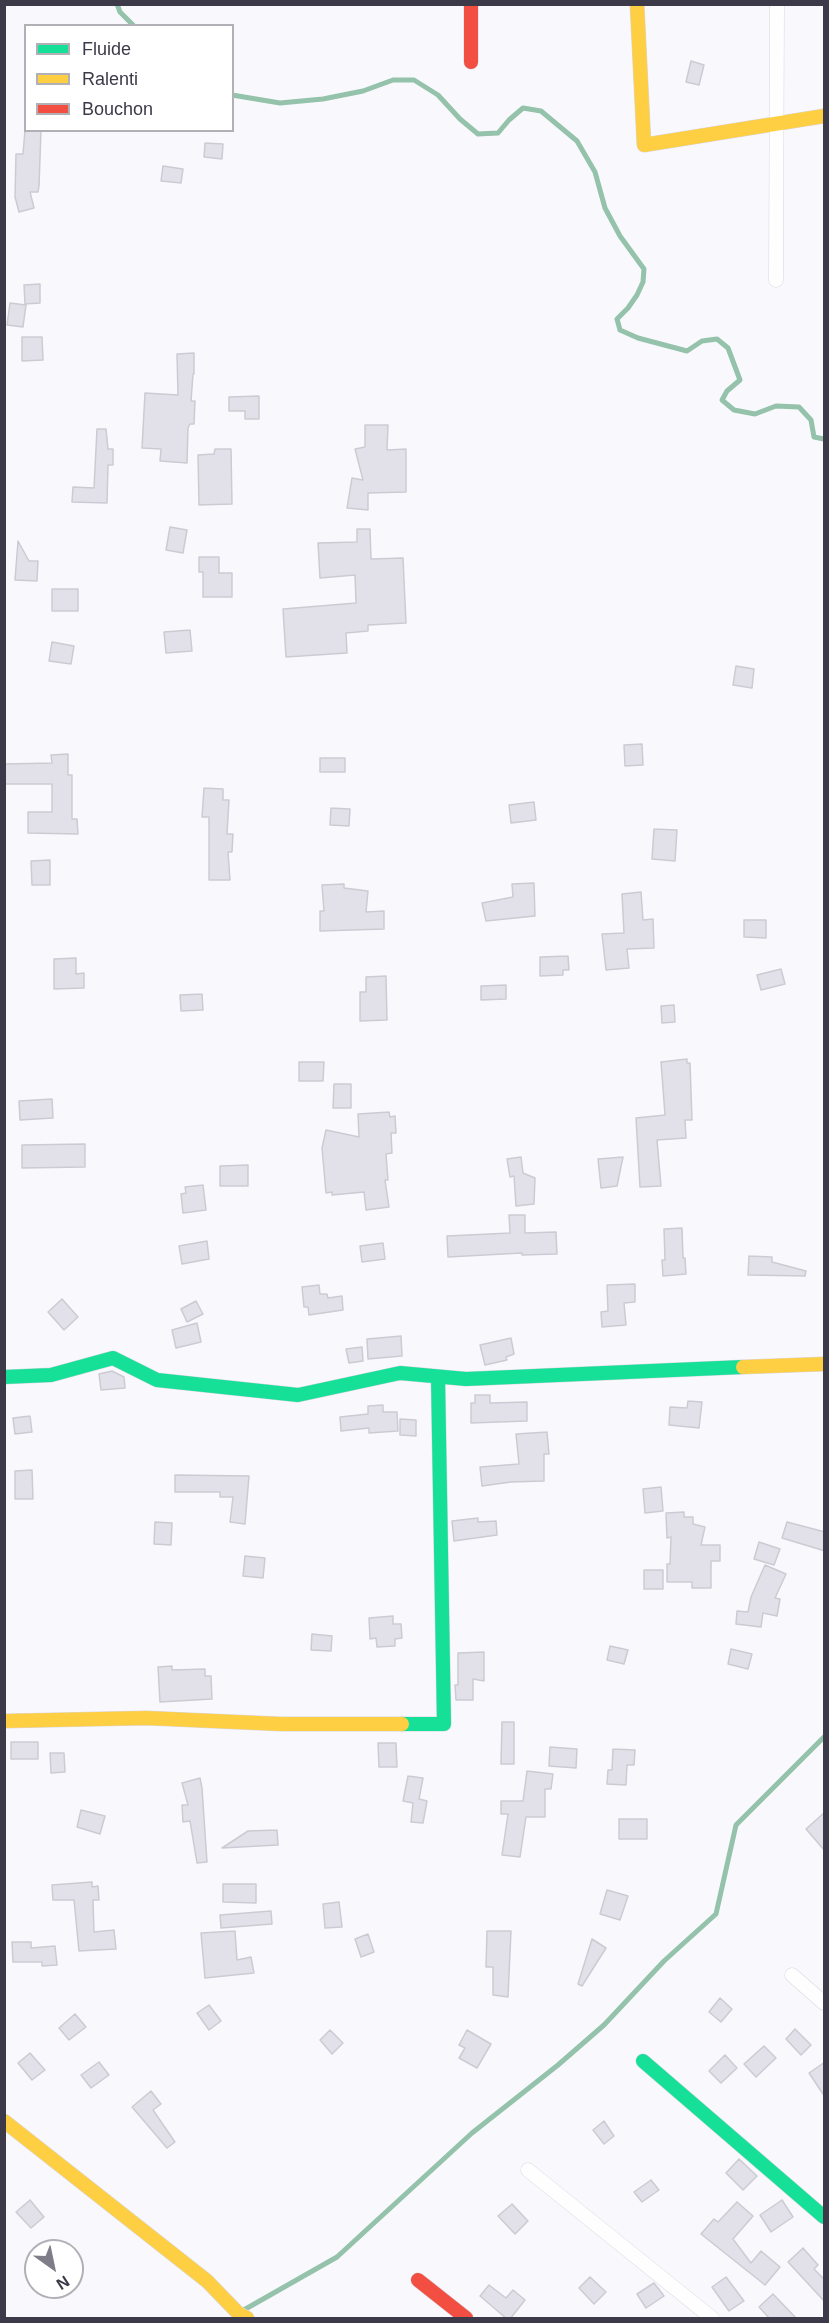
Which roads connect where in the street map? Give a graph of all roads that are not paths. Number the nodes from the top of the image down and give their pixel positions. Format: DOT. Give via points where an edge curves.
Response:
graph roads {
  1 [pos="471,4"];
  2 [pos="637,4"];
  3 [pos="777,4"];
  4 [pos="471,62"];
  5 [pos="825,116"];
  6 [pos="777,125"];
  7 [pos="776,280"];
  8 [pos="825,1364"];
  9 [pos="4,1377"];
  10 [pos="438,1377"];
  11 [pos="4,1721"];
  12 [pos="792,1975"];
  13 [pos="825,2003"];
  14 [pos="643,2061"];
  15 [pos="4,2121"];
  16 [pos="528,2170"];
  17 [pos="825,2217"];
  18 [pos="418,2280"];
  19 [pos="247,2319"];
  20 [pos="466,2319"];
  21 [pos="712,2319"];
  1 -- 4 [label="street"];
  2 -- 6 [label="street" via="644,146"];
  3 -- 6 [label="street"];
  5 -- 6 [label="street"];
  6 -- 7 [label="street"];
  8 -- 10 [label="street"];
  9 -- 10 [label="street" via="51,1374 113,1358 157,1380 298,1395 400,1373"];
  10 -- 11 [label="street" via="444,1724 281,1724 146,1718"];
  12 -- 13 [label="street"];
  14 -- 17 [label="street"];
  15 -- 19 [label="street" via="207,2281"];
  16 -- 21 [label="street"];
  18 -- 20 [label="street"];
}
